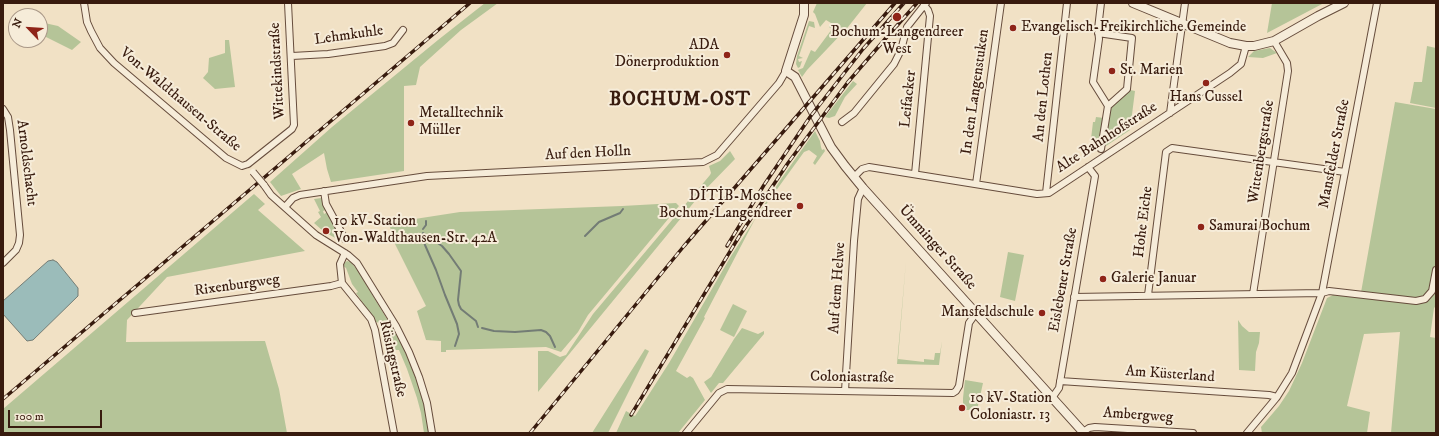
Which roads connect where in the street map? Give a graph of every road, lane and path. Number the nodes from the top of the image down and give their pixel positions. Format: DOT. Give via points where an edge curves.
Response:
graph roads {
  1 [pos="84,3"];
  2 [pos="288,3"];
  3 [pos="804,3"];
  4 [pos="1001,3"];
  5 [pos="1067,3"];
  6 [pos="1101,3"];
  7 [pos="1133,3"];
  8 [pos="1185,3"];
  9 [pos="1344,3"];
  10 [pos="1376,3"];
  11 [pos="925,4"];
  12 [pos="1182,23"];
  13 [pos="403,30"];
  14 [pos="1098,33"];
  15 [pos="1274,41"];
  16 [pos="1246,46"];
  17 [pos="292,56"];
  18 [pos="786,71"];
  19 [pos="1108,106"];
  20 [pos="3,109"];
  21 [pos="1170,113"];
  22 [pos="842,122"];
  23 [pos="1101,149"];
  24 [pos="1273,163"];
  25 [pos="248,164"];
  26 [pos="1088,167"];
  27 [pos="1345,172"];
  28 [pos="915,174"];
  29 [pos="854,178"];
  30 [pos="976,184"];
  31 [pos="863,188"];
  32 [pos="324,191"];
  33 [pos="1046,193"];
  34 [pos="285,207"];
  35 [pos="345,239"];
  36 [pos="345,253"];
  37 [pos="3,263"];
  38 [pos="1436,270"];
  39 [pos="342,283"];
  40 [pos="1322,292"];
  41 [pos="1253,294"];
  42 [pos="1148,295"];
  43 [pos="1074,297"];
  44 [pos="135,313"];
  45 [pos="976,313"];
  46 [pos="1060,381"];
  47 [pos="845,391"];
  48 [pos="1277,397"];
  49 [pos="1052,398"];
  50 [pos="1083,432"];
  51 [pos="394,433"];
  52 [pos="432,433"];
  53 [pos="686,433"];
  54 [pos="1193,433"];
  55 [pos="1246,433"];
  1 -- 25 [label="street, Von-Waldthausen-Straße" via="91,31 100,48 114,63 226,158 242,166"];
  2 -- 17 [label="street, Wittekindstraße"];
  3 -- 18 [label="street, Auf den Holln" via="804,15"];
  4 -- 30 [label="street, In den Langenstuken"];
  5 -- 33 [label="street, An den Lothen"];
  6 -- 14 [label="street"];
  7 -- 12 [label="street"];
  8 -- 12 [label="street"];
  9 -- 15 [label="street"];
  10 -- 27 [label="street, Mansfelder Straße"];
  11 -- 22 [label="street" via="907,27 894,64 854,113"];
  11 -- 28 [label="street, Leifacker" via="930,16"];
  12 -- 16 [label="street" via="1230,43"];
  12 -- 21 [label="street"];
  13 -- 17 [label="street, Lehmkuhle" via="393,43 385,46"];
  14 -- 19 [label="street" via="1093,82"];
  14 -- 19 [label="street" via="1132,38 1127,89"];
  15 -- 16 [label="street"];
  15 -- 24 [label="street, Wittenbergstraße" via="1288,68"];
  16 -- 21 [label="street, Alte Bahnhofstraße" via="1241,64"];
  17 -- 25 [label="street, Wittekindstraße" via="294,125"];
  18 -- 29 [label="street, Ümminger Straße" via="795,77 831,147"];
  18 -- 32 [label="street, Auf den Holln" via="779,83 717,155 703,162 432,175"];
  19 -- 23 [label="street"];
  20 -- 37 [label="street, Arnoldschacht" via="8,117 10,130 20,235 16,250"];
  21 -- 26 [label="street, Alte Bahnhofstraße"];
  24 -- 27 [label="street"];
  24 -- 41 [label="street, Wittenbergstraße"];
  24 -- 42 [label="street, Hohe Eiche" via="1172,148 1166,152"];
  25 -- 34 [label="street, Von-Waldthausen-Straße, bridge" via="271,195"];
  26 -- 33 [label="street, Alte Bahnhofstraße"];
  26 -- 43 [label="street, Eislebener Straße" via="1095,176"];
  27 -- 40 [label="street, Mansfelder Straße"];
  28 -- 29 [label="street" via="869,167 862,169"];
  28 -- 30 [label="street"];
  29 -- 31 [label="street, Ümminger Straße"];
  30 -- 33 [label="street" via="1037,194"];
  31 -- 45 [label="street, Ümminger Straße"];
  31 -- 47 [label="street, Auf dem Helwe" via="858,199 854,241"];
  32 -- 34 [label="street, Auf den Holln" via="296,196"];
  32 -- 35 [label="street" via="326,204"];
  34 -- 36 [label="street, Von-Waldthausen-Straße" via="316,235"];
  36 -- 39 [label="street" via="340,264"];
  36 -- 52 [label="street, Von-Waldthausen-Straße" via="357,263 403,339 420,377"];
  38 -- 40 [label="street" via="1432,291 1419,301"];
  39 -- 44 [label="street, Rixenburgweg"];
  39 -- 51 [label="street, Rüsingstraße" via="371,320 375,330"];
  40 -- 41 [label="street"];
  40 -- 48 [label="street, Mansfelder Straße" via="1292,373"];
  41 -- 42 [label="street"];
  42 -- 43 [label="street"];
  43 -- 46 [label="street, Eislebener Straße"];
  45 -- 47 [label="street, Coloniastraße" via="969,324 959,386 953,393"];
  45 -- 49 [label="street, Ümminger Straße"];
  46 -- 48 [label="street, Am Küsterland"];
  46 -- 49 [label="street, Eislebener Straße" via="1059,388"];
  47 -- 53 [label="street, Coloniastraße" via="722,390"];
  48 -- 55 [label="street, Mansfelder Straße"];
  49 -- 50 [label="street, Ümminger Straße"];
  50 -- 54 [label="street, Ambergweg" via="1095,427"];
}
